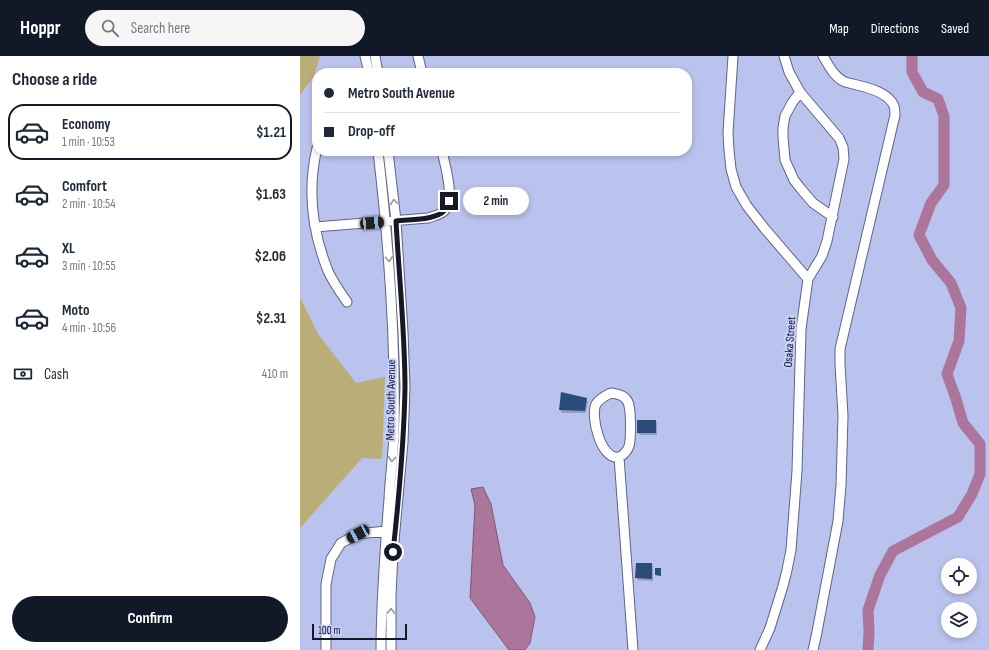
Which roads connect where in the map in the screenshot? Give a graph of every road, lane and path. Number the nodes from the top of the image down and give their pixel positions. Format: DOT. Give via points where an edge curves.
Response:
graph roads {
  1 [pos="365,56"];
  2 [pos="375,56"];
  3 [pos="418,56"];
  4 [pos="733,56"];
  5 [pos="784,56"];
  6 [pos="823,56"];
  7 [pos="368,68"];
  8 [pos="377,68"];
  9 [pos="421,68"];
  10 [pos="800,92"];
  11 [pos="315,156"];
  12 [pos="379,156"];
  13 [pos="389,156"];
  14 [pos="443,156"];
  15 [pos="833,217"];
  16 [pos="386,221"];
  17 [pos="396,221"];
  18 [pos="315,227"];
  19 [pos="808,279"];
  20 [pos="347,302"];
  21 [pos="619,457"];
  22 [pos="391,531"];
  23 [pos="326,650"];
  24 [pos="381,650"];
  25 [pos="391,650"];
  26 [pos="633,650"];
  27 [pos="760,650"];
  28 [pos="813,650"];
  1 -- 7 [label="street"];
  2 -- 8 [label="street"];
  3 -- 9 [label="street"];
  4 -- 19 [label="street" via="728,133 731,169 736,187 765,229"];
  5 -- 10 [label="street"];
  6 -- 28 [label="street" via="837,77 887,97 894,107 895,115 840,349 843,416 838,521"];
  10 -- 15 [label="street" via="839,138 843,147 844,159"];
  10 -- 15 [label="street" via="785,116 785,160 801,189 813,203"];
  11 -- 18 [label="street" via="312,190"];
  12 -- 16 [label="street, Metro South Avenue"];
  17 -- 13 [label="street, Metro South Avenue, one-way"];
  14 -- 17 [label="street" via="449,191 449,201 445,210 428,218"];
  15 -- 19 [label="street" via="822,256"];
  16 -- 17 [label="street"];
  16 -- 18 [label="street"];
  16 -- 22 [label="street, Metro South Avenue, one-way" via="394,330"];
  17 -- 22 [label="street, Metro South Avenue" via="405,387 403,442"];
  18 -- 20 [label="street" via="329,271"];
  19 -- 27 [label="street, Osaka Street" via="801,329 798,471 791,550 770,628"];
  21 -- 21 [label="street" via="625,454 629,446 629,405 620,394 611,393 602,397 596,404 594,415 604,449 611,456"];
  21 -- 26 [label="street"];
  22 -- 23 [label="street" via="358,534 341,542 332,559 326,584"];
  22 -- 24 [label="street, Metro South Avenue" via="382,593"];
  25 -- 22 [label="street, Metro South Avenue, one-way"];
}
